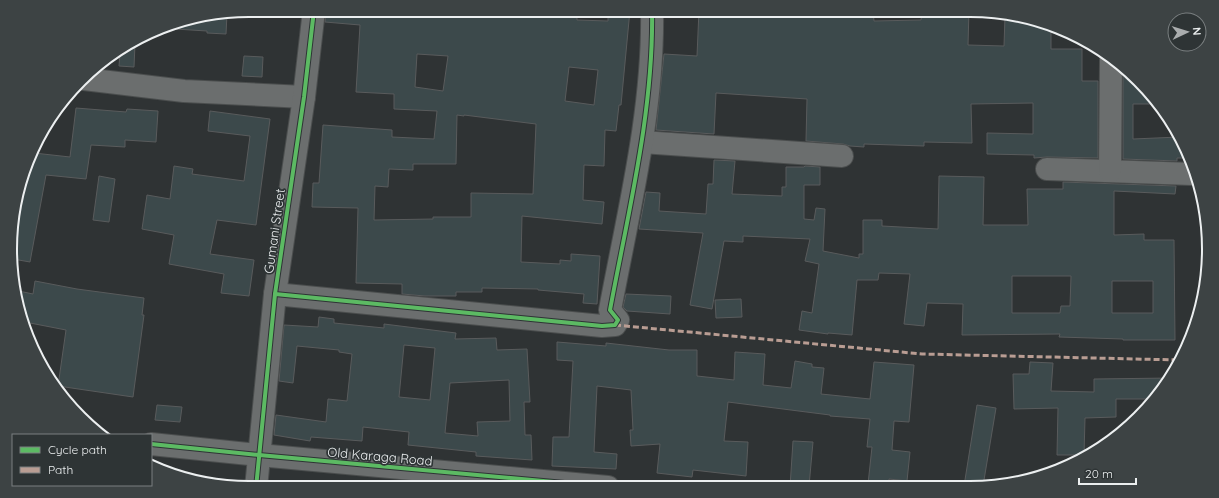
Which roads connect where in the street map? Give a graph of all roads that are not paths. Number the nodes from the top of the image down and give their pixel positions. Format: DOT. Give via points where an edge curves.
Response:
graph roads {
  1 [pos="313,17"];
  2 [pos="652,17"];
  3 [pos="1112,66"];
  4 [pos="91,80"];
  5 [pos="304,97"];
  6 [pos="642,142"];
  7 [pos="842,156"];
  8 [pos="1047,169"];
  9 [pos="1110,170"];
  10 [pos="1190,174"];
  11 [pos="275,294"];
  12 [pos="152,444"];
  13 [pos="259,455"];
  14 [pos="257,481"];
  15 [pos="487,481"];
  1 -- 5 [label="street, Gumani Street"];
  2 -- 6 [label="street" via="653,40"];
  3 -- 9 [label="street"];
  4 -- 5 [label="street" via="184,91"];
  5 -- 11 [label="street, Gumani Street"];
  6 -- 7 [label="street"];
  6 -- 11 [label="street" via="610,310 618,320 615,325 594,326"];
  8 -- 9 [label="street"];
  9 -- 10 [label="street"];
  11 -- 13 [label="street, Gumani Street"];
  12 -- 13 [label="street, Old Karaga Road"];
  13 -- 14 [label="street, Gumani Street"];
  13 -- 15 [label="street, Old Karaga Road"];
}
